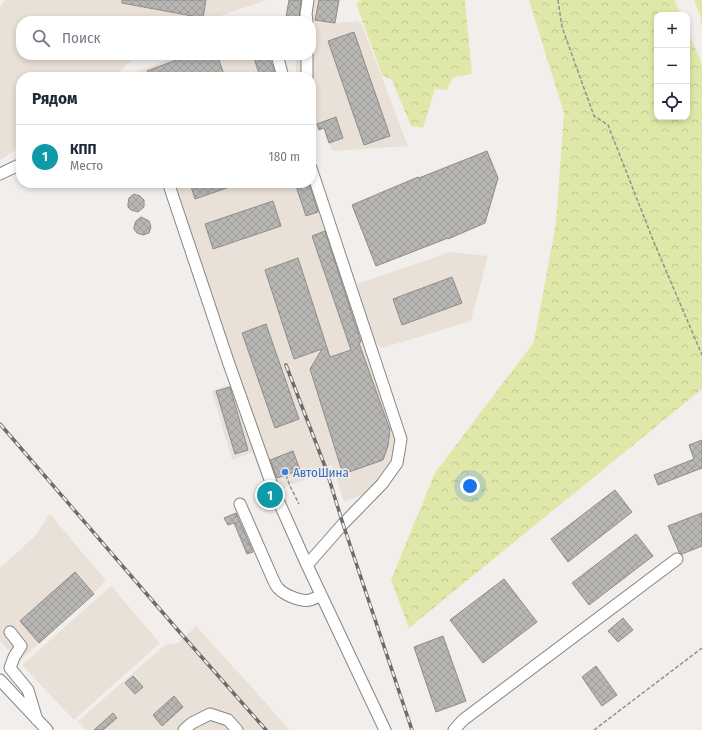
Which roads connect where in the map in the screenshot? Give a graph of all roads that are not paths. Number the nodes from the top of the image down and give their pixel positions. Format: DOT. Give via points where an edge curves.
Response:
graph roads {
  1 [pos="308,0"];
  2 [pos="306,16"];
  3 [pos="278,60"];
  4 [pos="307,60"];
  5 [pos="282,72"];
  6 [pos="307,72"];
  7 [pos="16,166"];
  8 [pos="0,174"];
  9 [pos="316,183"];
  10 [pos="170,188"];
  11 [pos="240,504"];
  12 [pos="677,559"];
  13 [pos="307,565"];
  14 [pos="321,595"];
  15 [pos="10,632"];
  16 [pos="0,680"];
  17 [pos="37,720"];
  18 [pos="47,730"];
  19 [pos="184,730"];
  20 [pos="237,730"];
  21 [pos="385,730"];
  22 [pos="454,730"];
  1 -- 2 [label="street"];
  3 -- 5 [label="street"];
  4 -- 6 [label="street"];
  7 -- 8 [label="street"];
  9 -- 13 [label="street" via="401,439 397,463 382,484"];
  10 -- 13 [label="street" via="274,491"];
  11 -- 14 [label="street" via="278,588 284,594 302,600 309,601"];
  12 -- 22 [label="street" via="463,720"];
  13 -- 14 [label="street"];
  14 -- 21 [label="street"];
  15 -- 17 [label="street" via="21,646 10,668 28,690"];
  16 -- 17 [label="street"];
  17 -- 18 [label="street"];
  19 -- 20 [label="street" via="210,714 228,720"];
}
